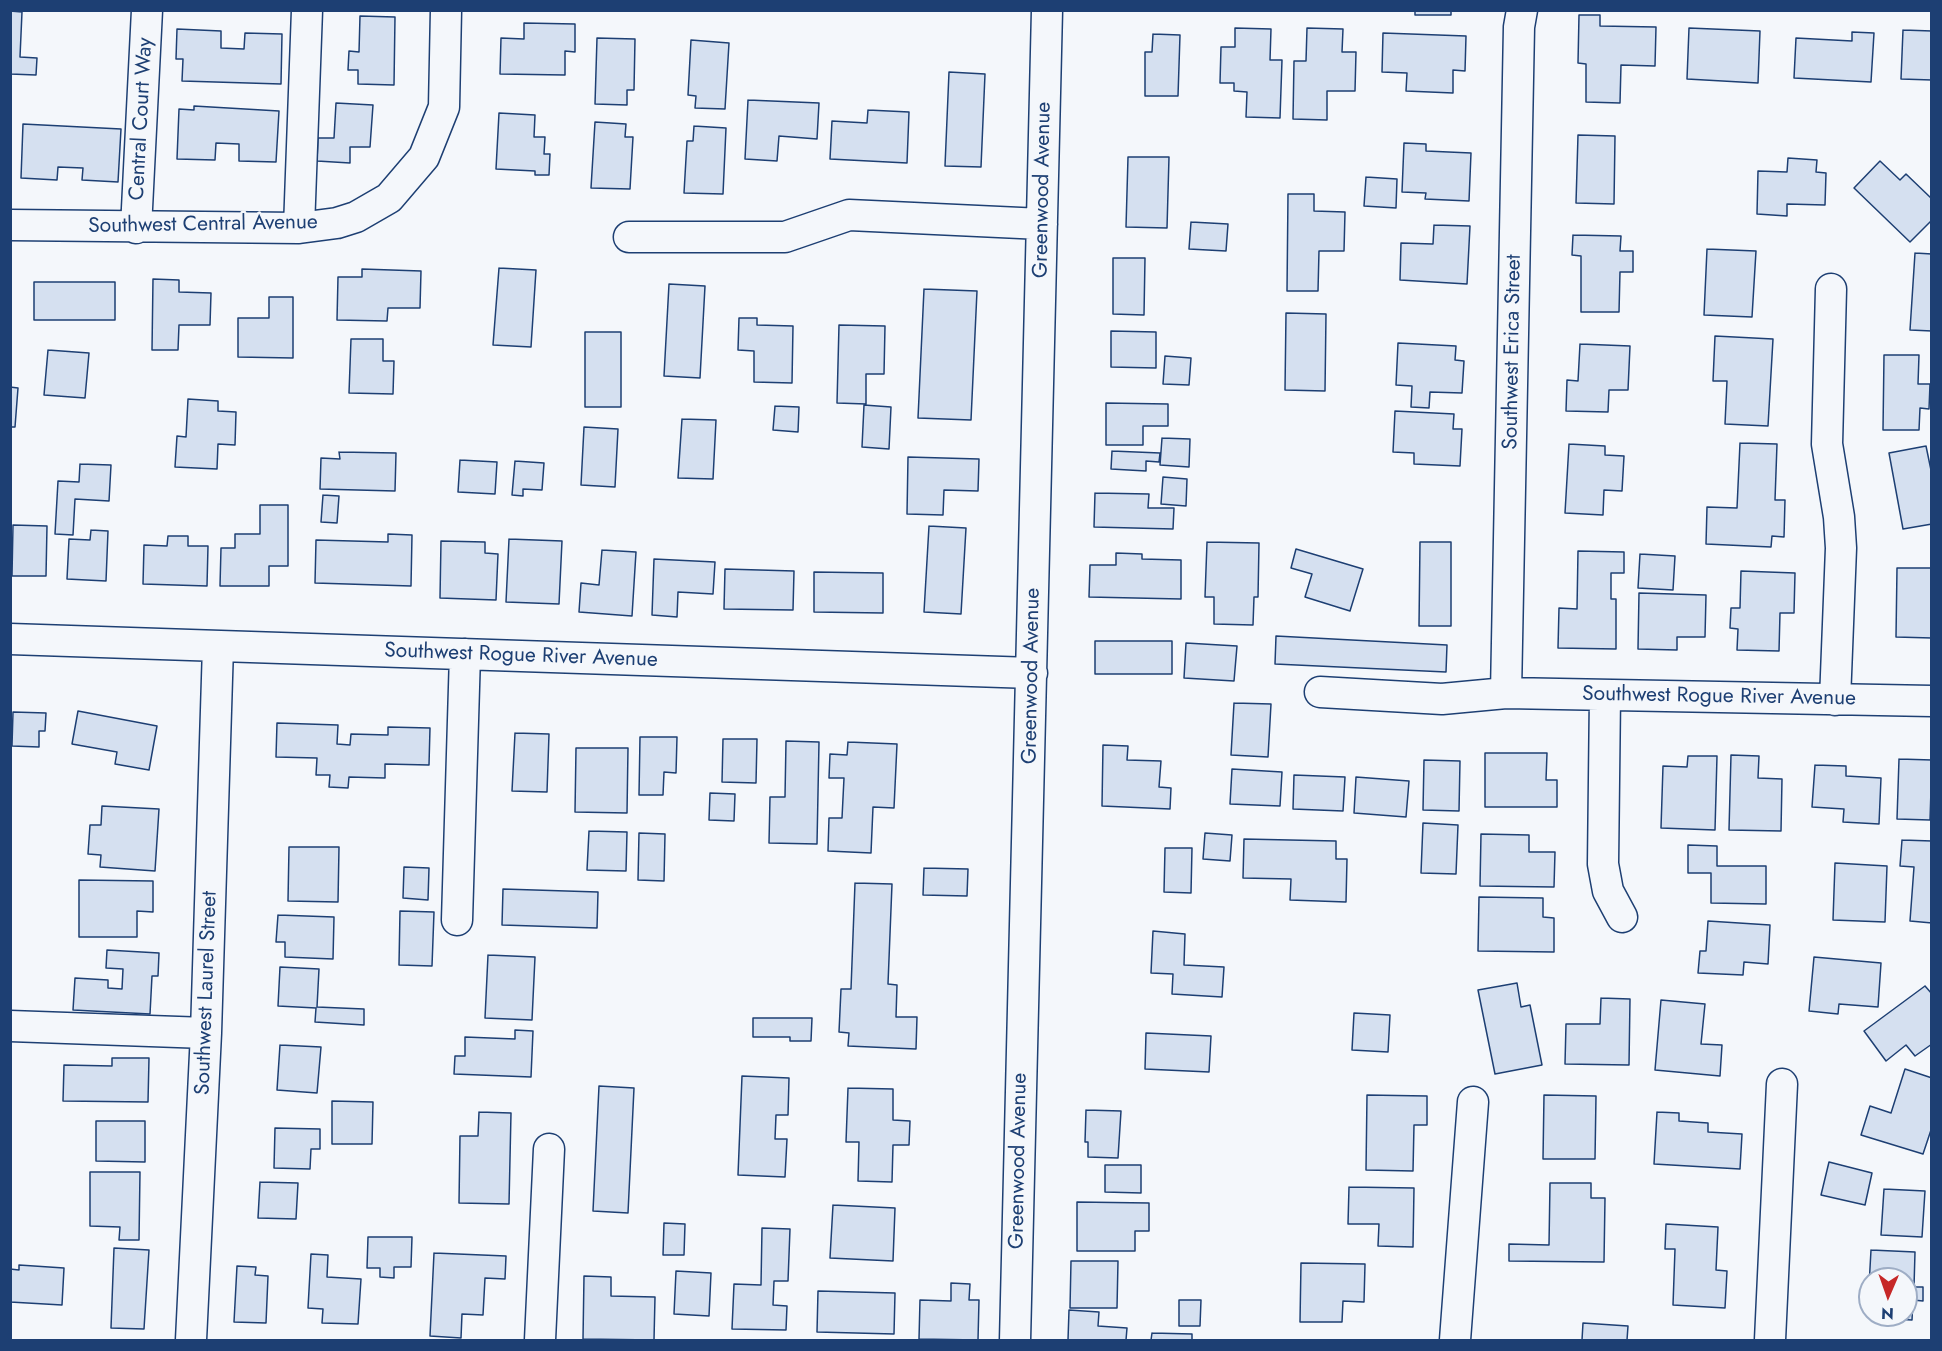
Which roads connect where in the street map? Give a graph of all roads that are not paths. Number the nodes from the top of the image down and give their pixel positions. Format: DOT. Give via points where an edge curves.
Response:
graph roads {
  1 [pos="147,10"];
  2 [pos="307,10"];
  3 [pos="446,10"];
  4 [pos="1047,10"];
  5 [pos="1522,10"];
  6 [pos="1042,224"];
  7 [pos="10,225"];
  8 [pos="136,228"];
  9 [pos="299,228"];
  10 [pos="629,237"];
  11 [pos="1831,289"];
  12 [pos="10,639"];
  13 [pos="218,646"];
  14 [pos="465,654"];
  15 [pos="1032,673"];
  16 [pos="1320,692"];
  17 [pos="1506,693"];
  18 [pos="1605,695"];
  19 [pos="1835,700"];
  20 [pos="1932,701"];
  21 [pos="1623,917"];
  22 [pos="457,920"];
  23 [pos="10,1026"];
  24 [pos="206,1033"];
  25 [pos="1782,1084"];
  26 [pos="1473,1102"];
  27 [pos="549,1149"];
  28 [pos="191,1341"];
  29 [pos="540,1341"];
  30 [pos="1015,1341"];
  31 [pos="1455,1341"];
  32 [pos="1770,1341"];
  1 -- 8 [label="street, Central Court Way"];
  2 -- 9 [label="street"];
  3 -- 9 [label="street, Southwest Central Avenue" via="444,107 424,158 390,198 356,217"];
  4 -- 6 [label="street, Greenwood Avenue"];
  5 -- 17 [label="street, Southwest Erica Street"];
  6 -- 10 [label="street" via="849,215 785,237"];
  6 -- 15 [label="street, Greenwood Avenue"];
  7 -- 8 [label="street, Southwest Central Avenue"];
  8 -- 9 [label="street, Southwest Central Avenue"];
  11 -- 19 [label="street" via="1827,444 1840,548"];
  12 -- 13 [label="street, Southwest Rogue River Avenue"];
  13 -- 14 [label="street, Southwest Rogue River Avenue"];
  13 -- 24 [label="street, Southwest Laurel Street"];
  14 -- 15 [label="street, Southwest Rogue River Avenue"];
  14 -- 22 [label="street"];
  15 -- 30 [label="street, Greenwood Avenue"];
  16 -- 17 [label="street, Southwest Rogue River Avenue" via="1442,699"];
  17 -- 18 [label="street, Southwest Rogue River Avenue"];
  18 -- 19 [label="street, Southwest Rogue River Avenue"];
  18 -- 21 [label="street" via="1603,864 1608,891"];
  19 -- 20 [label="street, Southwest Rogue River Avenue"];
  23 -- 24 [label="street"];
  24 -- 28 [label="street, Southwest Laurel Street"];
  25 -- 32 [label="street"];
  26 -- 31 [label="street"];
  27 -- 29 [label="street"];
}
